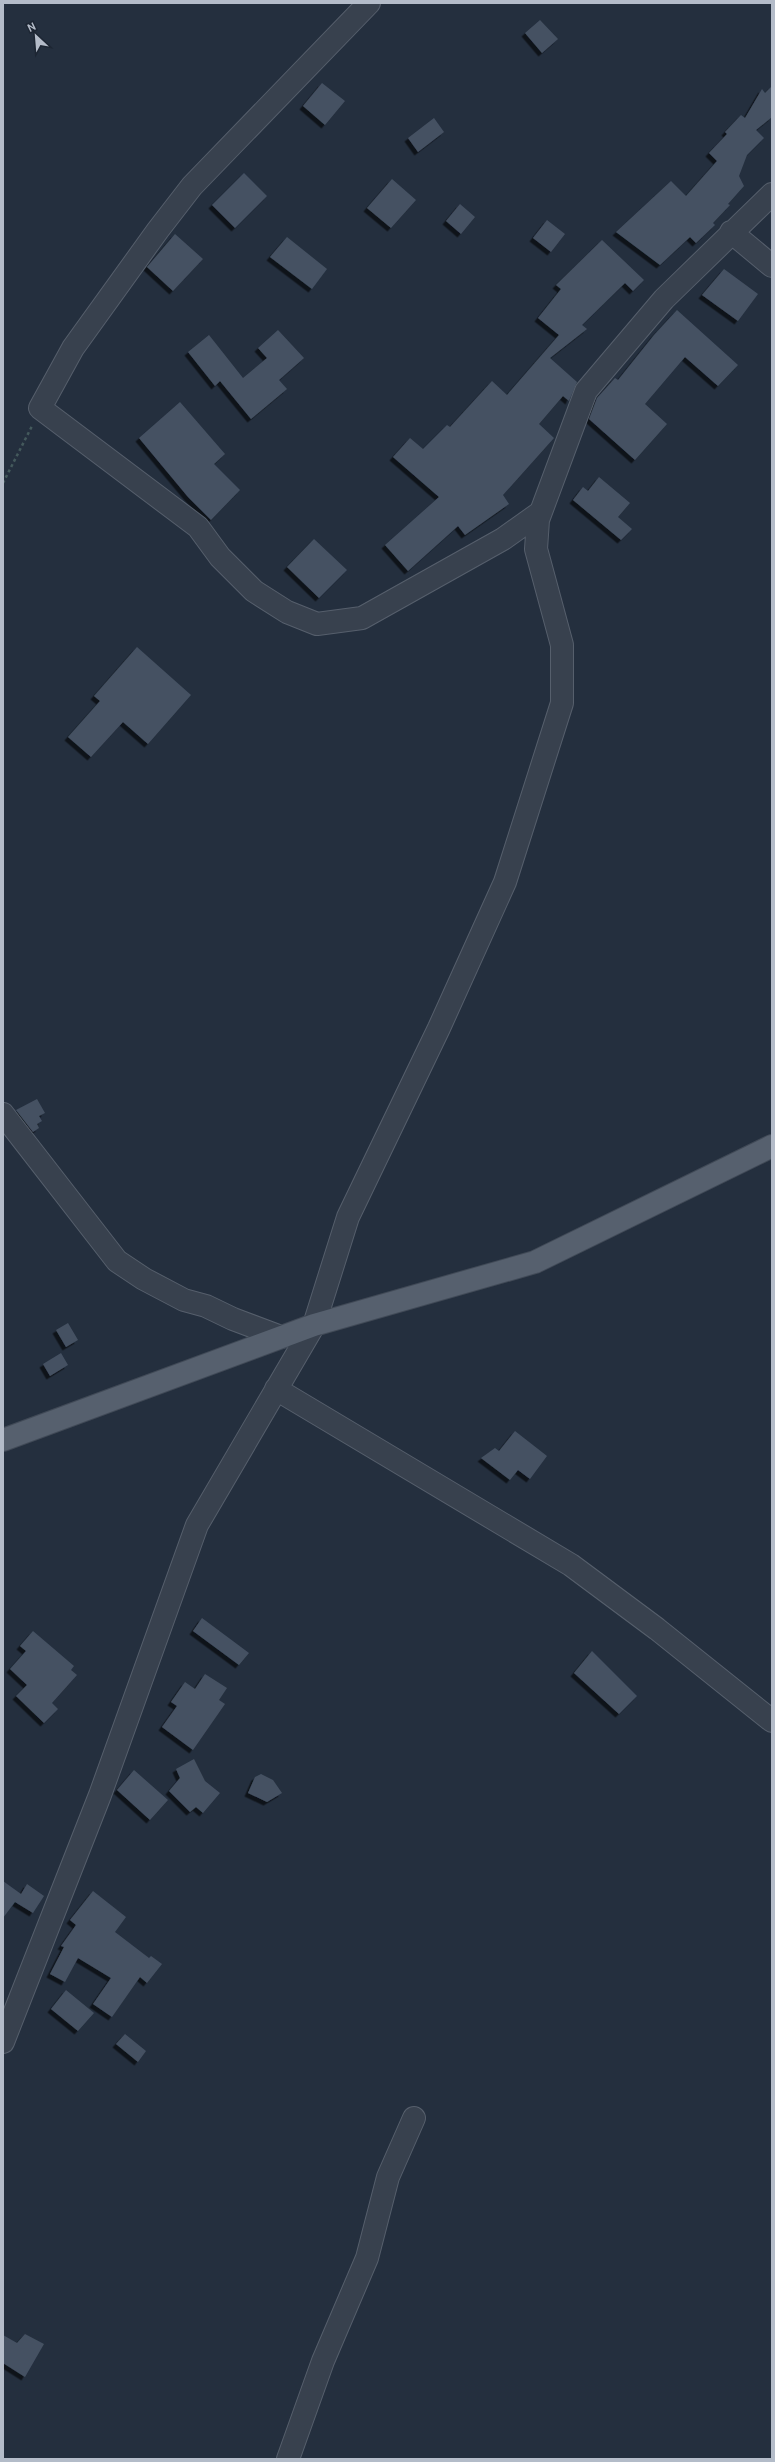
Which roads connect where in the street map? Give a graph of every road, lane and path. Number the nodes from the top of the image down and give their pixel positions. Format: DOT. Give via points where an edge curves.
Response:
graph roads {
  1 [pos="369,3"];
  2 [pos="772,194"];
  3 [pos="731,232"];
  4 [pos="772,266"];
  5 [pos="40,408"];
  6 [pos="3,483"];
  7 [pos="541,512"];
  8 [pos="3,1114"];
  9 [pos="772,1146"];
  10 [pos="314,1325"];
  11 [pos="281,1337"];
  12 [pos="276,1390"];
  13 [pos="3,1440"];
  14 [pos="772,1721"];
  15 [pos="3,2042"];
  16 [pos="414,2118"];
  17 [pos="288,2459"];
  1 -- 5 [label="street" via="192,186 73,348"];
  2 -- 3 [label="street"];
  3 -- 4 [label="street"];
  3 -- 7 [label="street" via="664,298 586,391"];
  5 -- 6 [label="path"];
  5 -- 7 [label="street" via="198,527 220,557 254,591 287,612 317,624 362,618 503,539"];
  7 -- 10 [label="street" via="536,549 562,645 562,703 505,882 439,1028 348,1217"];
  8 -- 11 [label="street" via="118,1261 144,1279 184,1300 206,1306 232,1319"];
  9 -- 10 [label="main road" via="535,1262"];
  10 -- 11 [label="main road"];
  10 -- 12 [label="street"];
  11 -- 13 [label="main road"];
  12 -- 14 [label="street" via="571,1565 657,1629"];
  12 -- 15 [label="street" via="197,1525 100,1795"];
  16 -- 17 [label="street" via="388,2177 367,2258 323,2360"];
}
